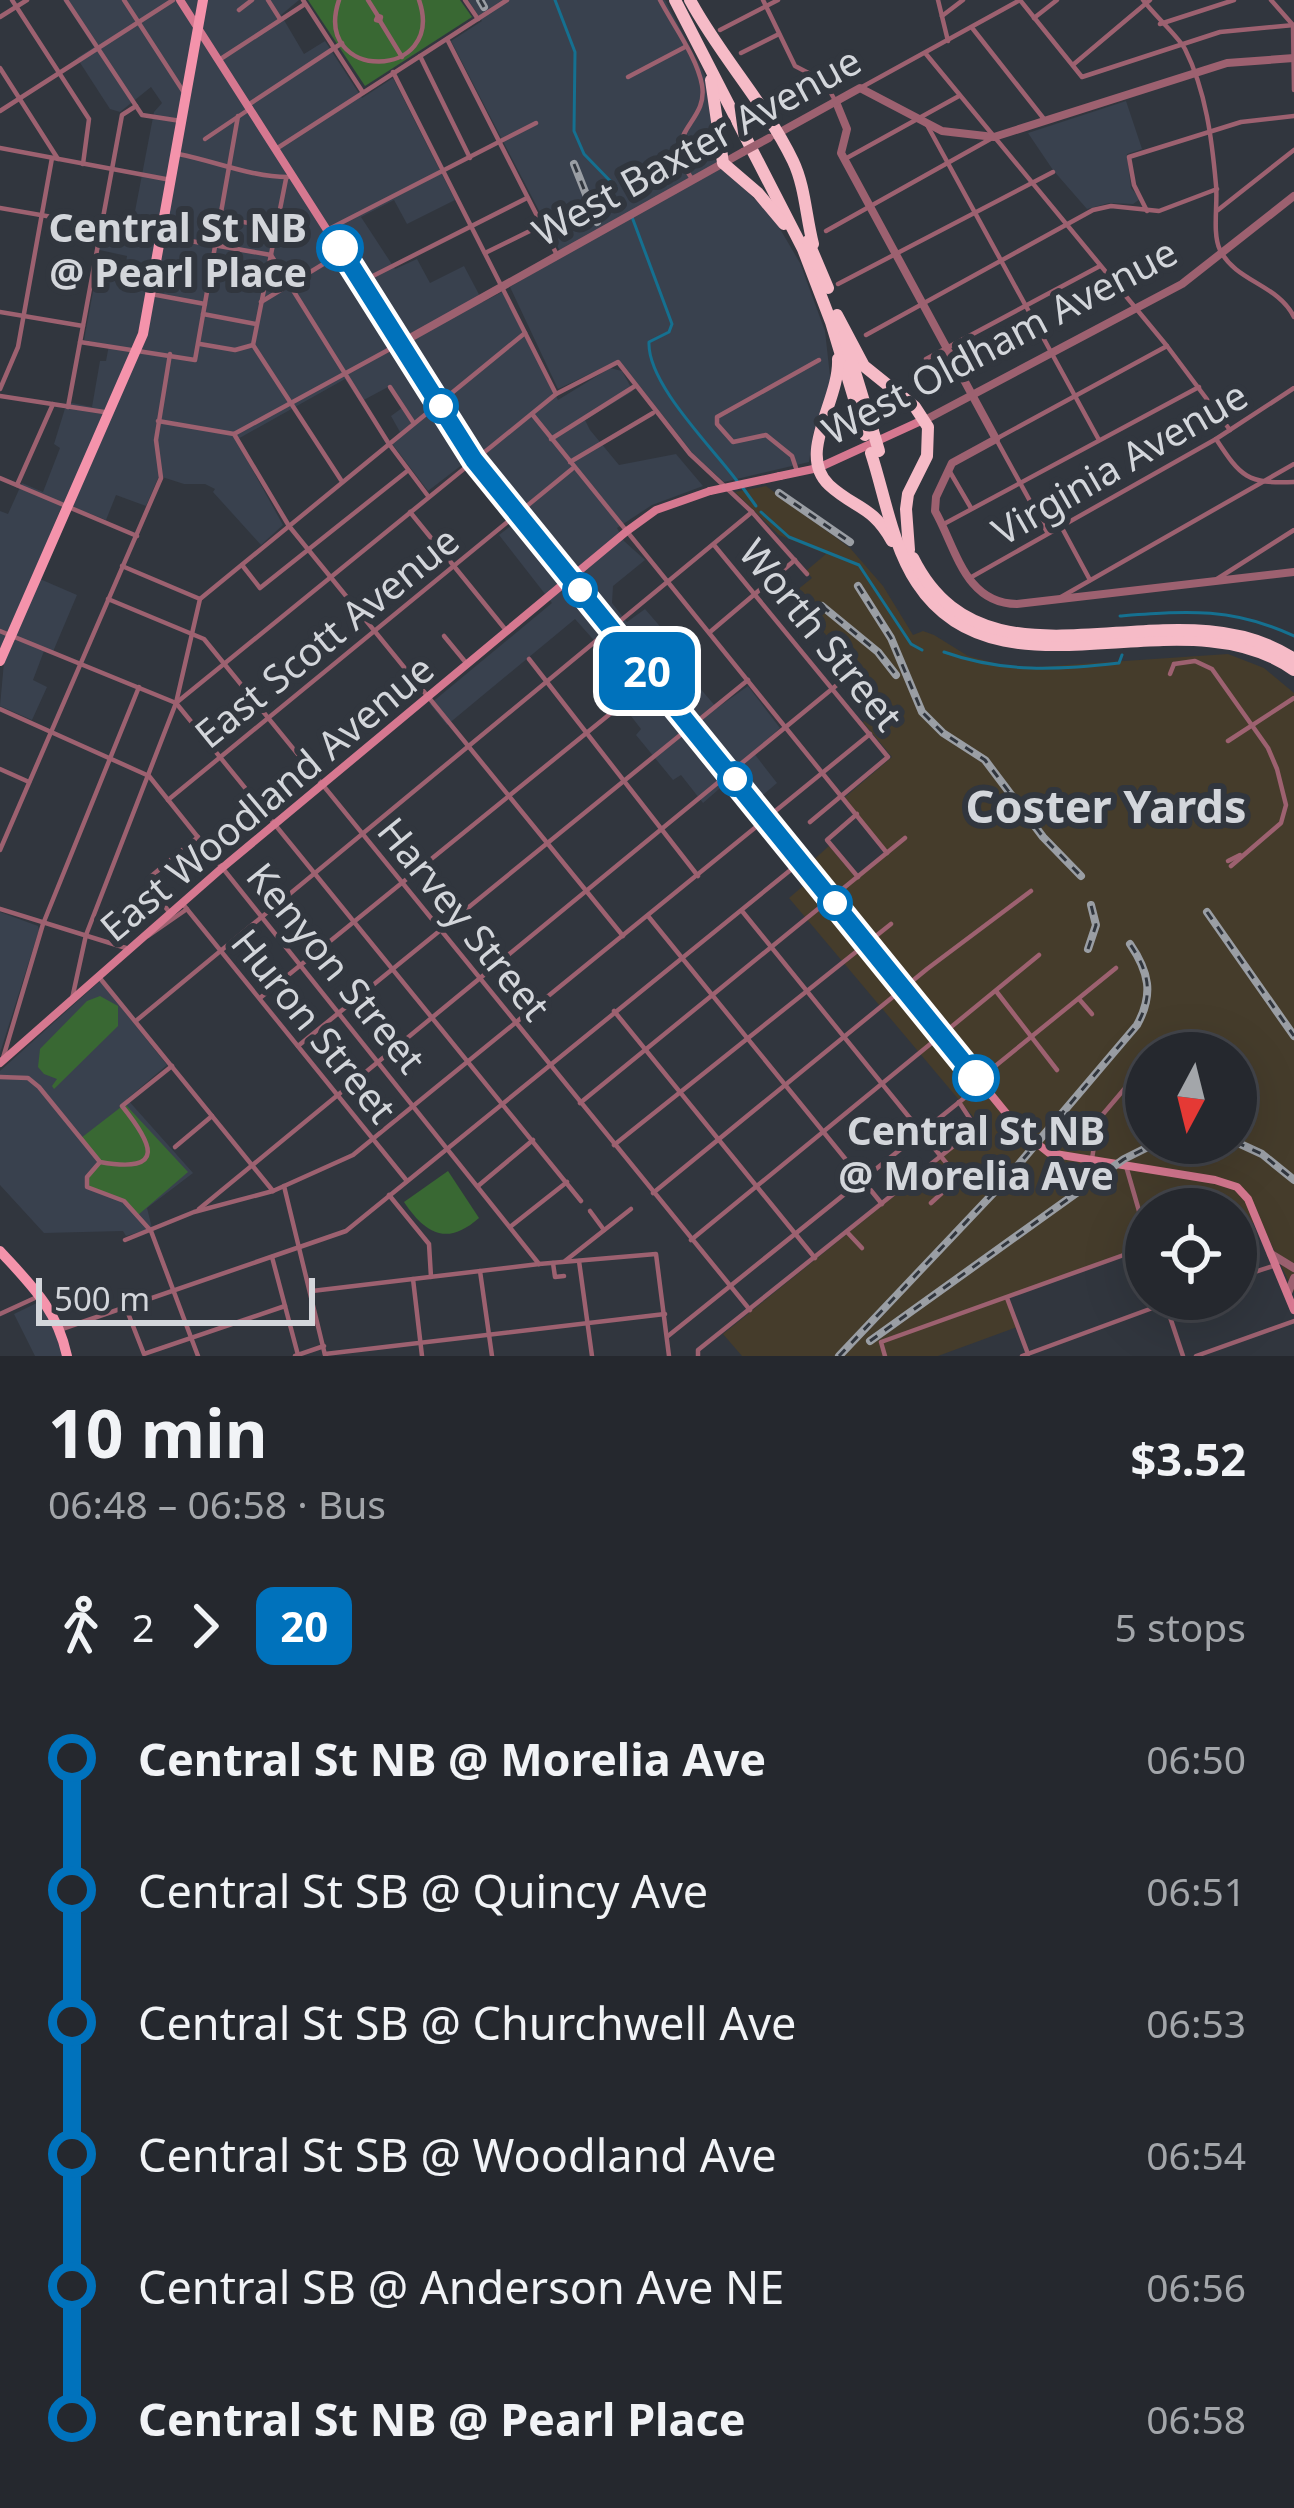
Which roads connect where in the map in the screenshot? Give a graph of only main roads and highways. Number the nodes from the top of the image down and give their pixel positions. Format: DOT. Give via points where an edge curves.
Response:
graph roads {
  1 [pos="177,0"];
  2 [pos="203,0"];
  3 [pos="683,0"];
  4 [pos="198,28"];
  5 [pos="702,53"];
  6 [pos="803,249"];
  7 [pos="818,262"];
  8 [pos="837,315"];
  9 [pos="835,334"];
  10 [pos="925,420"];
  11 [pos="869,433"];
  12 [pos="818,468"];
  13 [pos="627,531"];
  14 [pos="907,557"];
  15 [pos="571,579"];
  16 [pos="6,633"];
  17 [pos="1294,659"];
  18 [pos="0,661"];
  19 [pos="1294,670"];
  20 [pos="1,1061"];
  21 [pos="0,1250"];
  22 [pos="1294,1310"];
  23 [pos="67,1356"];
  1 -- 4 [label="main road"];
  2 -- 4 [label="main road"];
  3 -- 5 [label="highway"];
  3 -- 7 [label="highway"];
  3 -- 7 [label="highway" via="795,165"];
  4 -- 15 [label="main road" via="474,460"];
  4 -- 16 [label="main road" via="138,350"];
  5 -- 6 [label="highway"];
  5 -- 6 [label="highway" via="723,163"];
  6 -- 9 [label="highway"];
  7 -- 8 [label="highway"];
  8 -- 10 [label="highway" via="874,377"];
  8 -- 11 [label="highway"];
  9 -- 11 [label="highway"];
  9 -- 12 [label="highway" via="838,380 817,441"];
  10 -- 12 [label="main road, West Oldham Avenue"];
  10 -- 14 [label="highway" via="929,446 905,508"];
  11 -- 14 [label="highway, bridge"];
  12 -- 13 [label="main road, West Oldham Avenue, bridge" via="710,491 656,510"];
  12 -- 14 [label="highway" via="874,514"];
  13 -- 15 [label="main road, East Woodland Avenue"];
  14 -- 17 [label="highway" via="946,603 995,630 1041,636 1209,629 1256,639"];
  14 -- 19 [label="highway" via="940,609 1000,640 1220,639"];
  15 -- 20 [label="main road, East Woodland Avenue"];
  15 -- 22 [label="main road" via="1034,1144 1049,1154 1237,1187"];
  16 -- 18 [label="main road"];
  21 -- 23 [label="main road" via="42,1295"];
}
